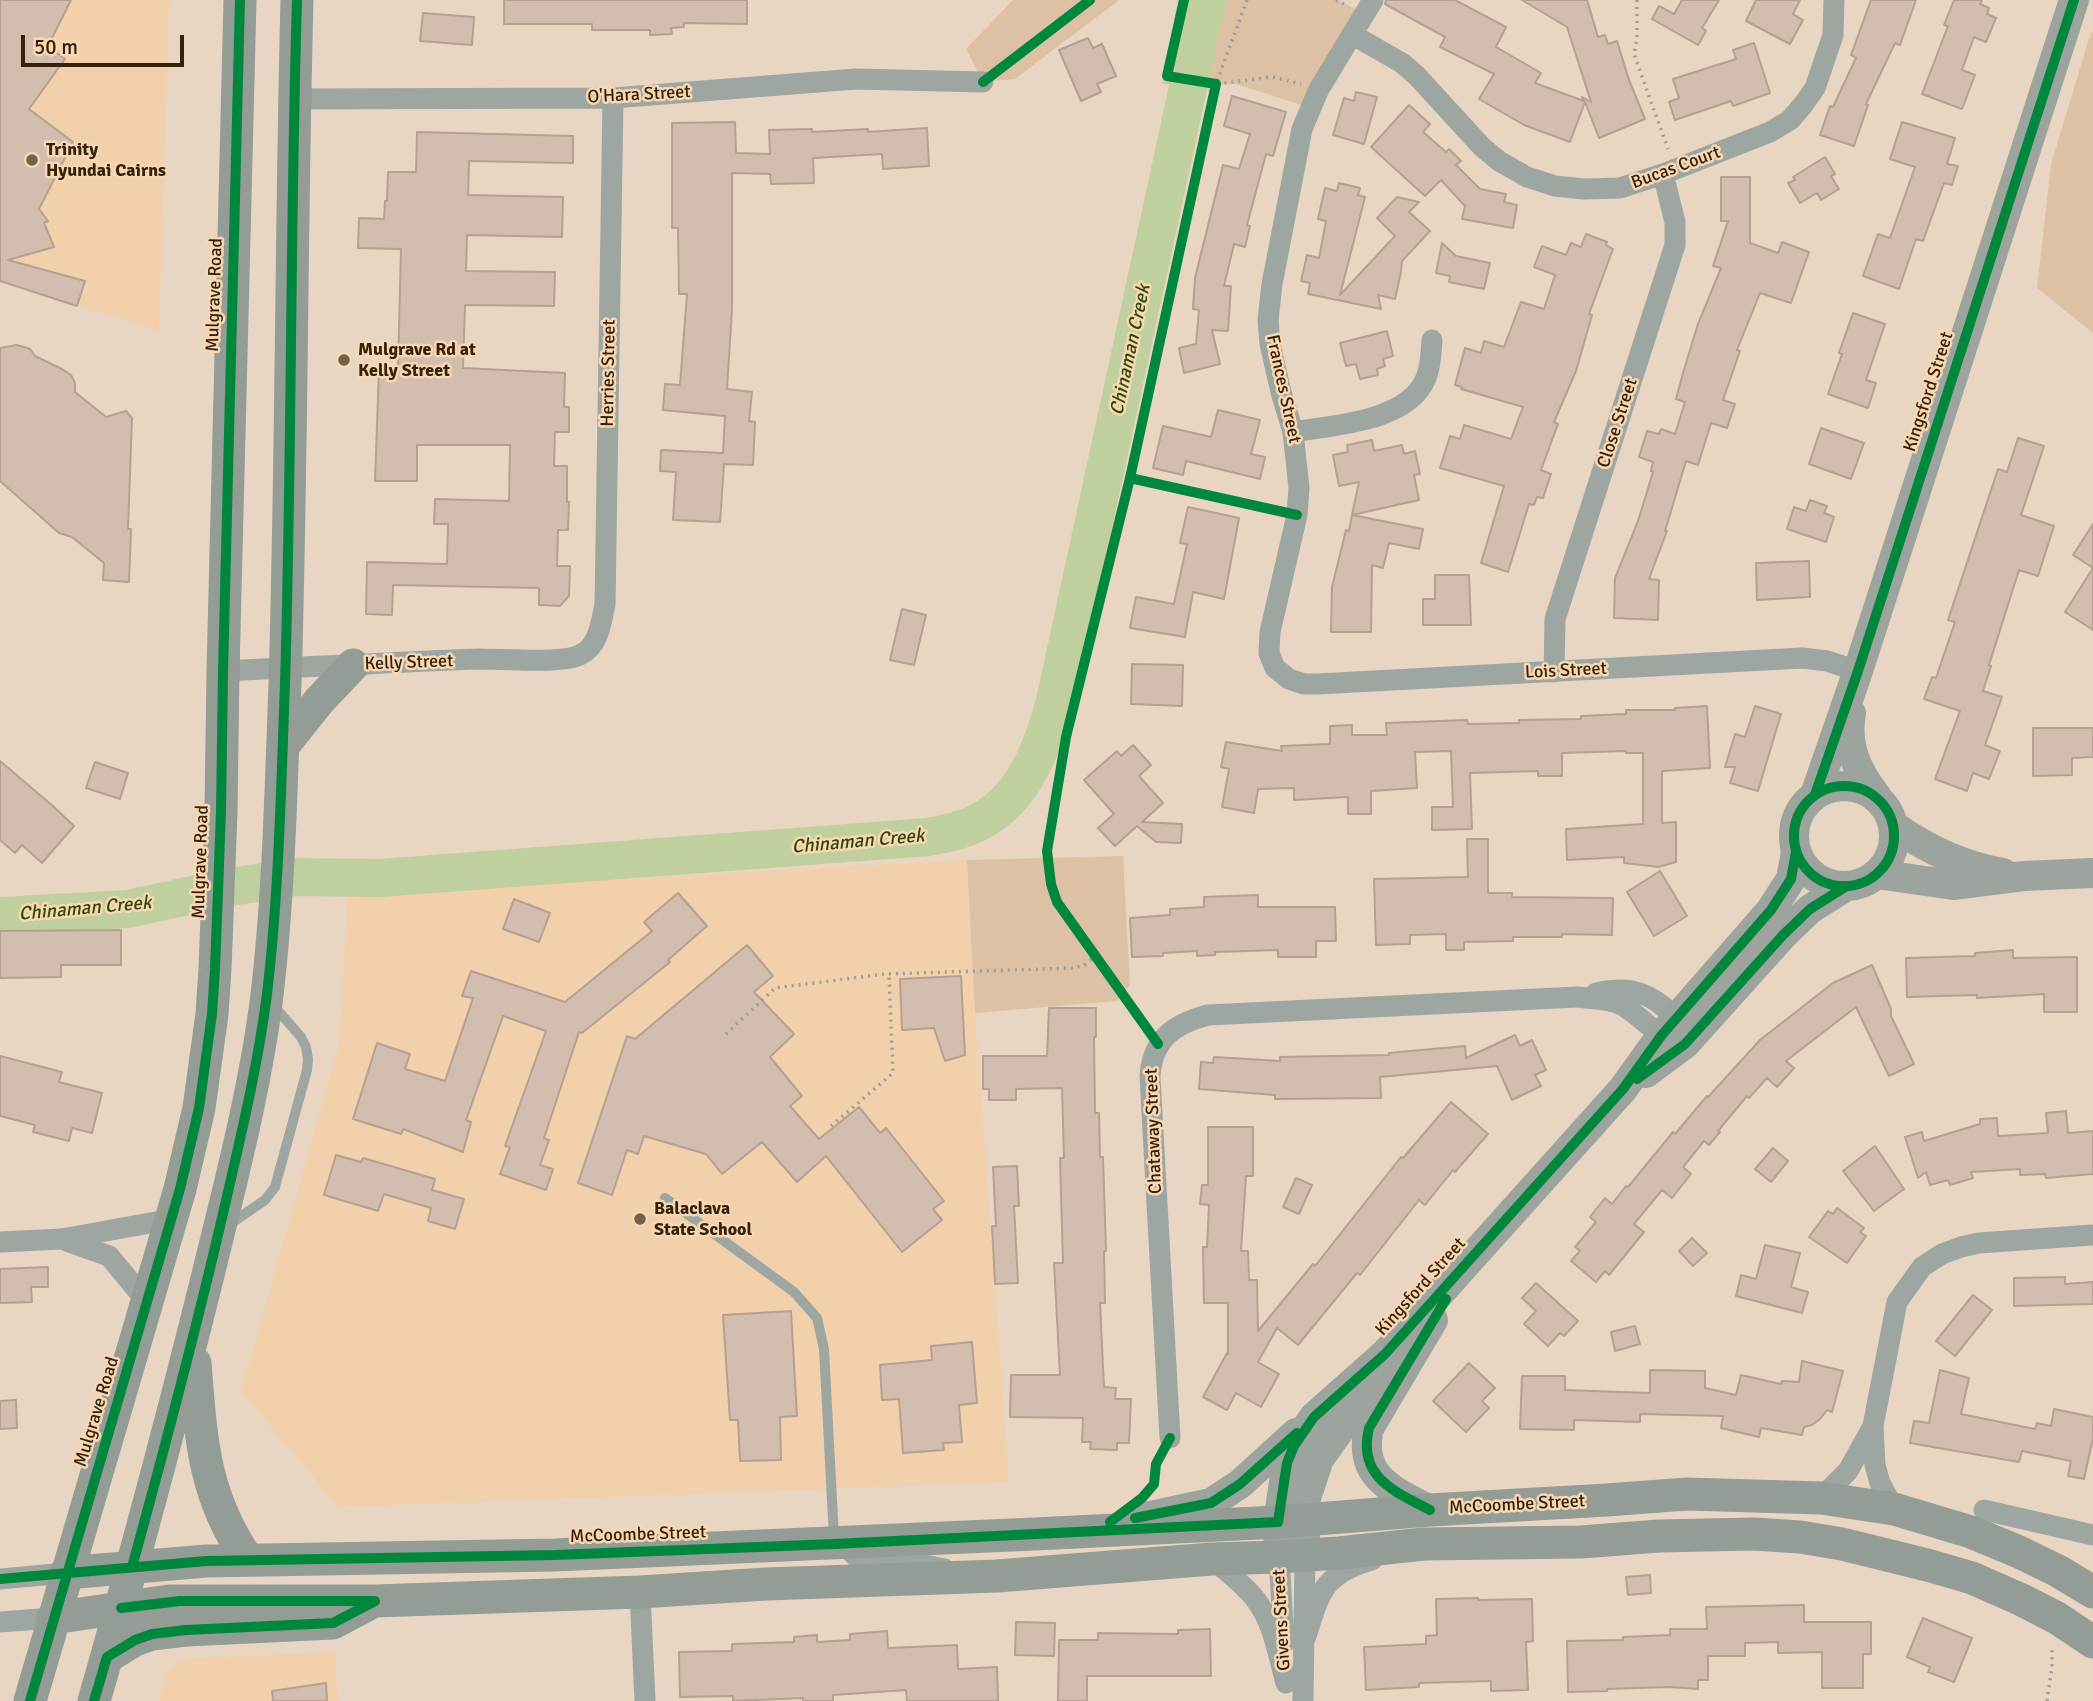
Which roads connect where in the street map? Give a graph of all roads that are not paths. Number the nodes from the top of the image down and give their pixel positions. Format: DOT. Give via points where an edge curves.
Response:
graph roads {
  1 [pos="240,0"];
  2 [pos="297,0"];
  3 [pos="1373,0"];
  4 [pos="1834,0"];
  5 [pos="2074,0"];
  6 [pos="1353,34"];
  7 [pos="983,82"];
  8 [pos="613,98"];
  9 [pos="294,99"];
  10 [pos="1669,171"];
  11 [pos="1432,340"];
  12 [pos="1293,432"];
  13 [pos="592,646"];
  14 [pos="353,665"];
  15 [pos="285,668"];
  16 [pos="1275,668"];
  17 [pos="223,671"];
  18 [pos="1858,671"];
  19 [pos="1554,672"];
  20 [pos="283,746"];
  21 [pos="1815,794"];
  22 [pos="1877,797"];
  23 [pos="1894,826"];
  24 [pos="1796,852"];
  25 [pos="2093,873"];
  26 [pos="1877,874"];
  27 [pos="2024,876"];
  28 [pos="1845,887"];
  29 [pos="266,998"];
  30 [pos="1674,1033"];
  31 [pos="665,1198"];
  32 [pos="172,1219"];
  33 [pos="219,1232"];
  34 [pos="2093,1235"];
  35 [pos="62,1239"];
  36 [pos="0,1242"];
  37 [pos="1467,1263"];
  38 [pos="148,1303"];
  39 [pos="193,1336"];
  40 [pos="1385,1354"];
  41 [pos="1314,1417"];
  42 [pos="1873,1426"];
  43 [pos="1170,1438"];
  44 [pos="1821,1498"];
  45 [pos="1894,1509"];
  46 [pos="1430,1510"];
  47 [pos="1984,1510"];
  48 [pos="1291,1520"];
  49 [pos="1035,1534"];
  50 [pos="2093,1535"];
  51 [pos="834,1544"];
  52 [pos="1424,1544"];
  53 [pos="1292,1556"];
  54 [pos="1212,1559"];
  55 [pos="248,1560"];
  56 [pos="132,1567"];
  57 [pos="66,1573"];
  58 [pos="998,1576"];
  59 [pos="0,1579"];
  60 [pos="640,1592"];
  61 [pos="2093,1592"];
  62 [pos="375,1601"];
  63 [pos="121,1608"];
  64 [pos="53,1618"];
  65 [pos="0,1622"];
  66 [pos="2092,1633"];
  67 [pos="1305,1639"];
  68 [pos="107,1657"];
  69 [pos="1288,1692"];
  70 [pos="30,1701"];
  71 [pos="94,1701"];
  72 [pos="645,1701"];
  73 [pos="1303,1701"];
  1 -- 17 [label="main road, Mulgrave Road"];
  2 -- 9 [label="main road"];
  3 -- 6 [label="street, Frances Street"];
  4 -- 10 [label="street, Bucas Court" via="1833,35 1815,88 1790,120"];
  5 -- 18 [label="street, Kingsford Street"];
  6 -- 10 [label="street, Bucas Court" via="1402,63 1482,147 1527,177 1555,186 1620,188"];
  6 -- 12 [label="street, Frances Street" via="1302,129 1272,284 1270,344"];
  7 -- 8 [label="street, O'Hara Street" via="856,79"];
  8 -- 9 [label="street, O'Hara Street"];
  8 -- 13 [label="street, Herries Street" via="605,604"];
  9 -- 15 [label="main road"];
  10 -- 19 [label="street, Close Street" via="1675,245 1555,619"];
  11 -- 12 [label="street" via="1426,379 1394,410 1372,419"];
  12 -- 16 [label="street, Frances Street" via="1297,515 1269,632"];
  13 -- 14 [label="street, Kelly Street" via="565,659"];
  14 -- 15 [label="street, Kelly Street"];
  14 -- 20 [label="main road"];
  15 -- 17 [label="street, Kelly Street"];
  15 -- 20 [label="main road"];
  16 -- 19 [label="street, Lois Street" via="1304,684"];
  17 -- 32 [label="main road, Mulgrave Road" via="215,980 206,1061"];
  18 -- 19 [label="street, Lois Street" via="1802,657"];
  18 -- 21 [label="street, Kingsford Street"];
  18 -- 22 [label="street, Kingsford Street" via="1850,745 1859,772"];
  20 -- 29 [label="main road"];
  21 -- 22 [label="street" via="1845,785"];
  21 -- 24 [label="street" via="1796,820"];
  22 -- 23 [label="street"];
  23 -- 26 [label="street" via="1895,844"];
  23 -- 27 [label="street" via="1939,854 1983,870"];
  24 -- 28 [label="street" via="1815,878"];
  24 -- 30 [label="street, Kingsford Street" via="1791,878 1771,910"];
  25 -- 27 [label="street"];
  26 -- 27 [label="street" via="1953,885"];
  26 -- 28 [label="street"];
  28 -- 30 [label="street, Kingsford Street" via="1822,900"];
  29 -- 33 [label="main road" via="253,1081"];
  29 -- 33 [label="lane" via="301,1037 307,1070 275,1187 265,1200"];
  30 -- 37 [label="street, Kingsford Street"];
  30 -- 43 [label="street, Chataway Street" via="1611,1000 1577,997 1208,1015 1167,1035 1153,1055 1150,1077"];
  31 -- 51 [label="lane" via="794,1292 817,1318 824,1349"];
  32 -- 35 [label="street"];
  32 -- 38 [label="main road, Mulgrave Road"];
  33 -- 39 [label="main road"];
  34 -- 42 [label="street" via="1979,1243 1942,1254 1922,1267 1897,1303"];
  35 -- 36 [label="street"];
  35 -- 38 [label="street" via="109,1256"];
  37 -- 40 [label="street, Kingsford Street"];
  37 -- 46 [label="street" via="1369,1428 1365,1443 1377,1475 1388,1488"];
  38 -- 57 [label="main road, Mulgrave Road"];
  39 -- 55 [label="main road" via="209,1475 229,1532"];
  39 -- 56 [label="main road"];
  40 -- 41 [label="street, Kingsford Street"];
  40 -- 48 [label="street, Kingsford Street" via="1362,1399 1319,1459"];
  41 -- 48 [label="street, Kingsford Street" via="1287,1463"];
  41 -- 49 [label="street" via="1240,1484 1212,1503"];
  42 -- 44 [label="street" via="1848,1471"];
  42 -- 45 [label="street" via="1875,1465"];
  44 -- 45 [label="main road, McCoombe Street"];
  44 -- 46 [label="main road, McCoombe Street" via="1687,1494"];
  45 -- 61 [label="main road, McCoombe Street" via="2019,1552"];
  46 -- 48 [label="main road, McCoombe Street"];
  47 -- 50 [label="street"];
  48 -- 49 [label="main road, McCoombe Street"];
  48 -- 53 [label="street, Kingsford Street"];
  49 -- 51 [label="main road, McCoombe Street"];
  51 -- 55 [label="main road, McCoombe Street"];
  51 -- 58 [label="lane" via="854,1562 928,1560"];
  52 -- 53 [label="main road, McCoombe Street"];
  52 -- 66 [label="main road, McCoombe Street" via="1710,1535 1800,1537 1972,1578"];
  52 -- 67 [label="street, Givens Street" via="1349,1567 1336,1576 1319,1597"];
  53 -- 54 [label="main road, McCoombe Street"];
  53 -- 67 [label="street, Givens Street"];
  53 -- 69 [label="street, Givens Street"];
  54 -- 58 [label="main road, McCoombe Street"];
  54 -- 69 [label="street, Givens Street" via="1263,1611"];
  55 -- 56 [label="main road, McCoombe Street"];
  56 -- 57 [label="main road, McCoombe Street"];
  56 -- 63 [label="main road"];
  57 -- 59 [label="street, McCoombe Street"];
  57 -- 64 [label="main road, Mulgrave Road"];
  58 -- 60 [label="main road, McCoombe Street"];
  60 -- 62 [label="main road, McCoombe Street"];
  60 -- 72 [label="street"];
  62 -- 63 [label="main road, McCoombe Street" via="196,1600"];
  62 -- 68 [label="main road" via="333,1623 152,1634"];
  63 -- 64 [label="main road, McCoombe Street"];
  63 -- 68 [label="main road"];
  64 -- 65 [label="street, McCoombe Street"];
  64 -- 70 [label="main road, Mulgrave Road"];
  67 -- 73 [label="street, Givens Street"];
  68 -- 71 [label="main road"];
}
